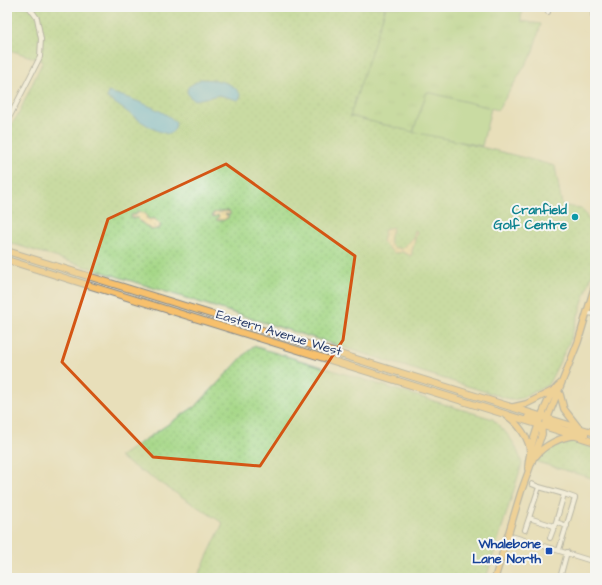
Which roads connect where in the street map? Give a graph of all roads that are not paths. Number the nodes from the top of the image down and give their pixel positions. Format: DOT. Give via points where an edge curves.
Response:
graph roads {
  1 [pos="29,7"];
  2 [pos="548,7"];
  3 [pos="594,7"];
  4 [pos="548,12"];
  5 [pos="593,15"];
  6 [pos="7,122"];
  7 [pos="7,251"];
  8 [pos="7,260"];
  9 [pos="595,285"];
  10 [pos="587,313"];
  11 [pos="595,314"];
  12 [pos="446,387"];
  13 [pos="557,391"];
  14 [pos="509,407"];
  15 [pos="500,413"];
  16 [pos="543,421"];
  17 [pos="583,430"];
  18 [pos="595,433"];
  19 [pos="541,437"];
  20 [pos="577,437"];
  21 [pos="595,438"];
  22 [pos="595,442"];
  23 [pos="532,458"];
  24 [pos="532,484"];
  25 [pos="539,487"];
  26 [pos="564,494"];
  27 [pos="529,518"];
  28 [pos="555,524"];
  29 [pos="567,526"];
  30 [pos="525,530"];
  31 [pos="508,534"];
  32 [pos="550,538"];
  33 [pos="559,550"];
  34 [pos="567,552"];
  35 [pos="595,562"];
  36 [pos="495,578"];
  37 [pos="560,578"];
  1 -- 6 [label="street" via="37,18 41,39 40,57"];
  2 -- 4 [label="street"];
  3 -- 5 [label="street"];
  7 -- 12 [label="highway, Eastern Avenue West"];
  8 -- 15 [label="highway, Eastern Avenue West"];
  9 -- 10 [label="main road"];
  10 -- 11 [label="street"];
  10 -- 13 [label="main road" via="578,342"];
  12 -- 14 [label="highway, Eastern Avenue West"];
  12 -- 16 [label="highway" via="483,403"];
  13 -- 14 [label="main road" via="526,404"];
  13 -- 16 [label="main road"];
  13 -- 17 [label="main road" via="564,410 572,422"];
  14 -- 16 [label="highway, Eastern Avenue West"];
  15 -- 16 [label="highway, Eastern Avenue West" via="529,422"];
  15 -- 23 [label="main road" via="512,420 520,430 530,448"];
  16 -- 17 [label="highway" via="557,422"];
  16 -- 19 [label="highway"];
  16 -- 20 [label="highway"];
  16 -- 21 [label="highway"];
  16 -- 23 [label="main road"];
  17 -- 18 [label="highway"];
  19 -- 23 [label="main road"];
  20 -- 22 [label="highway"];
  20 -- 23 [label="main road" via="560,440"];
  23 -- 31 [label="main road"];
  24 -- 25 [label="street"];
  25 -- 26 [label="street"];
  25 -- 27 [label="street"];
  26 -- 28 [label="street"];
  26 -- 29 [label="street" via="576,498"];
  27 -- 28 [label="street"];
  27 -- 30 [label="street"];
  28 -- 29 [label="street"];
  28 -- 32 [label="street"];
  29 -- 33 [label="street"];
  31 -- 33 [label="street"];
  31 -- 36 [label="main road"];
  33 -- 34 [label="street"];
  34 -- 35 [label="street"];
  34 -- 37 [label="street"];
}
